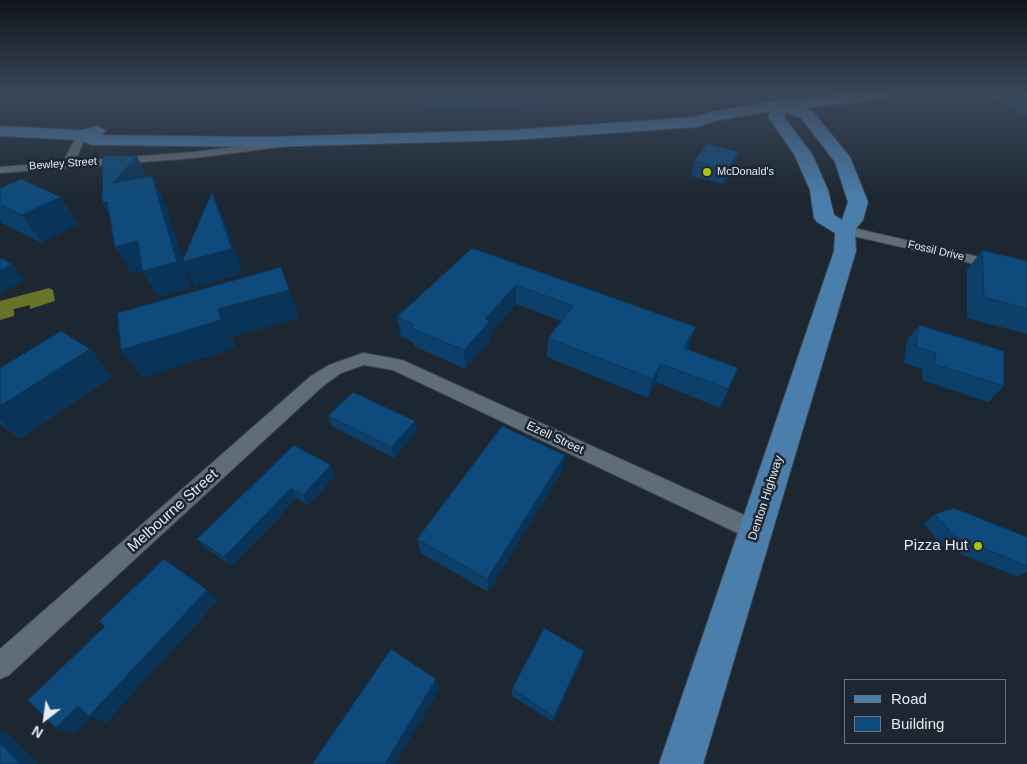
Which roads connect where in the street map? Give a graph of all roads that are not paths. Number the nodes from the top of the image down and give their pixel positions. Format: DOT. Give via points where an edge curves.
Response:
graph roads {
  1 [pos="394,129"];
  2 [pos="594,129"];
  3 [pos="762,129"];
  4 [pos="784,129"];
  5 [pos="818,129"];
  6 [pos="0,131"];
  7 [pos="82,134"];
  8 [pos="304,141"];
  9 [pos="797,146"];
  10 [pos="68,163"];
  11 [pos="0,170"];
  12 [pos="845,230"];
  13 [pos="1027,272"];
  14 [pos="351,362"];
  15 [pos="756,531"];
  16 [pos="0,666"];
  17 [pos="681,764"];
  1 -- 7 [label="main road" via="276,132 106,130"];
  2 -- 8 [label="main road"];
  3 -- 9 [label="main road"];
  4 -- 9 [label="main road"];
  5 -- 12 [label="main road, Denton Highway" via="844,162 858,202 853,220"];
  6 -- 7 [label="main road"];
  7 -- 8 [label="main road" via="92,140"];
  7 -- 10 [label="street"];
  8 -- 10 [label="street, Bewley Street" via="177,156"];
  9 -- 12 [label="main road" via="820,190 824,218"];
  10 -- 11 [label="street, Bewley Street"];
  12 -- 13 [label="street, Fossil Drive"];
  12 -- 15 [label="main road, Denton Highway" via="845,251"];
  14 -- 15 [label="street, Ezell Street" via="363,359 396,364"];
  14 -- 16 [label="street, Melbourne Street" via="318,382"];
  15 -- 17 [label="main road, Denton Highway"];
}
